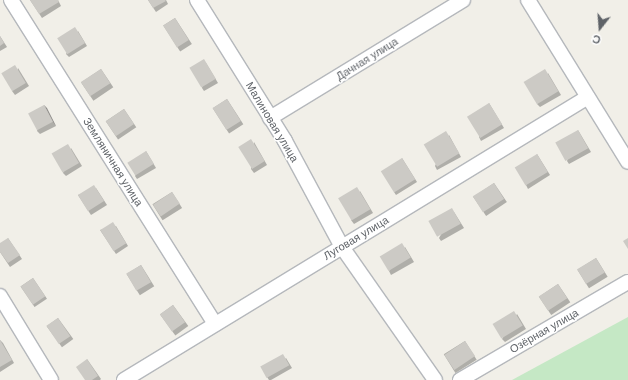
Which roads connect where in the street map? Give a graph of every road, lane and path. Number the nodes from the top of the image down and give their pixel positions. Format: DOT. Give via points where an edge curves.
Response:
graph roads {
  1 [pos="11,0"];
  2 [pos="197,0"];
  3 [pos="463,0"];
  4 [pos="528,0"];
  5 [pos="588,97"];
  6 [pos="270,118"];
  7 [pos="628,162"];
  8 [pos="342,247"];
  9 [pos="628,282"];
  10 [pos="0,296"];
  11 [pos="215,324"];
  12 [pos="51,380"];
  13 [pos="124,380"];
  14 [pos="435,380"];
  15 [pos="460,380"];
  1 -- 11 [label="lane, Земляничная улица"];
  2 -- 6 [label="lane, Малиновая улица"];
  3 -- 6 [label="lane, Дачная улица"];
  4 -- 5 [label="lane"];
  5 -- 7 [label="lane"];
  5 -- 8 [label="lane, Луговая улица"];
  6 -- 8 [label="lane, Малиновая улица"];
  8 -- 11 [label="lane, Луговая улица"];
  8 -- 14 [label="lane, Малиновая улица"];
  9 -- 15 [label="lane, Озёрная улица"];
  10 -- 12 [label="lane"];
  11 -- 13 [label="lane, Луговая улица"];
}
